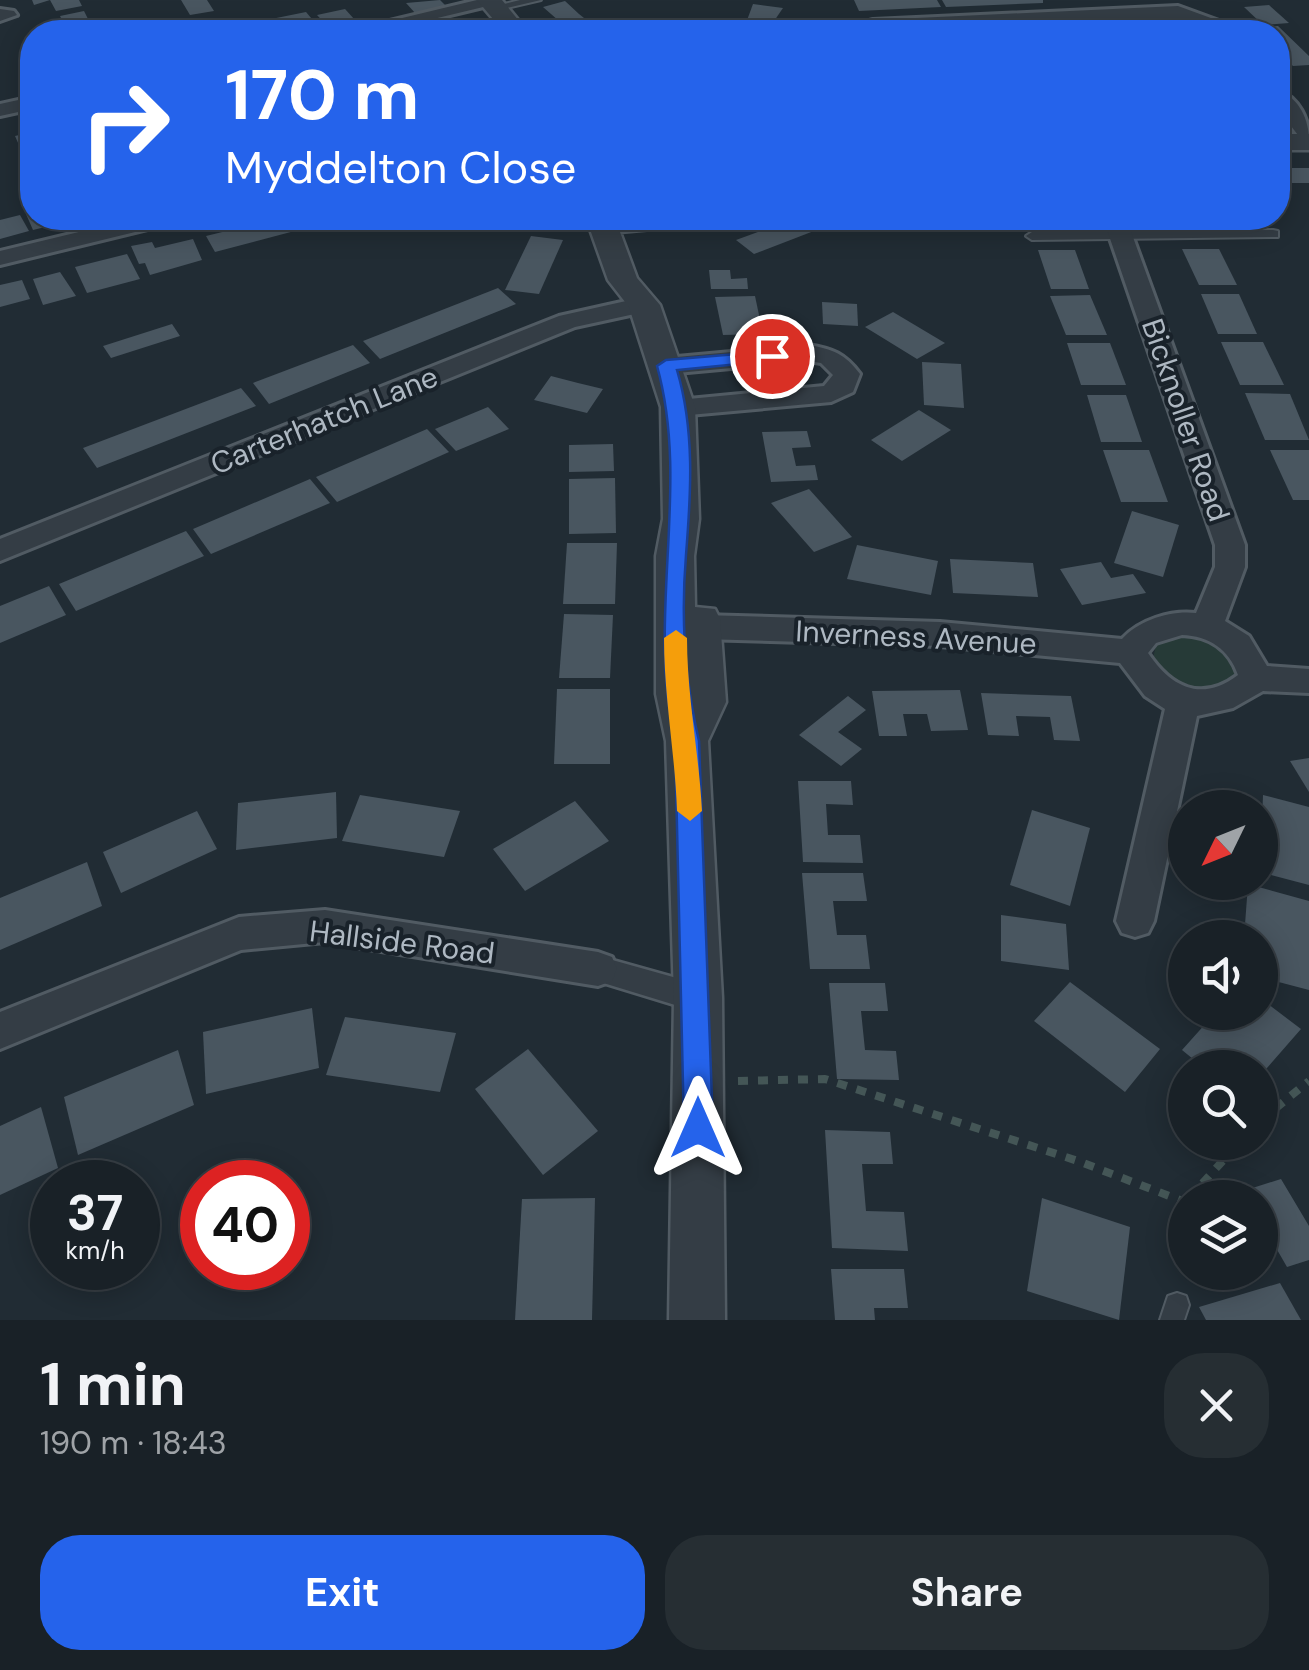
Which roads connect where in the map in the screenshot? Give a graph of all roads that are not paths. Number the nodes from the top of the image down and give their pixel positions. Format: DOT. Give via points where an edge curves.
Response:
graph roads {
  1 [pos="536,0"];
  2 [pos="491,3"];
  3 [pos="411,20"];
  4 [pos="993,20"];
  5 [pos="1202,20"];
  6 [pos="1290,111"];
  7 [pos="1309,134"];
  8 [pos="115,230"];
  9 [pos="614,230"];
  10 [pos="1083,230"];
  11 [pos="1118,230"];
  12 [pos="1195,230"];
  13 [pos="1273,234"];
  14 [pos="1032,236"];
  15 [pos="0,258"];
  16 [pos="642,300"];
  17 [pos="666,366"];
  18 [pos="678,407"];
  19 [pos="681,520"];
  20 [pos="0,551"];
  21 [pos="1208,624"];
  22 [pos="702,626"];
  23 [pos="1130,652"];
  24 [pos="1254,678"];
  25 [pos="1309,681"];
  26 [pos="1182,705"];
  27 [pos="687,741"];
  28 [pos="1135,921"];
  29 [pos="598,969"];
  30 [pos="698,998"];
  31 [pos="0,1031"];
  32 [pos="697,1320"];
  1 -- 2 [label="lane"];
  2 -- 3 [label="street"];
  4 -- 5 [label="street" via="1152,12"];
  6 -- 7 [label="street"];
  8 -- 15 [label="street"];
  9 -- 16 [label="street" via="622,280"];
  10 -- 14 [label="lane"];
  11 -- 21 [label="street, Bicknoller Road" via="1230,544 1230,566"];
  12 -- 13 [label="lane"];
  16 -- 17 [label="street"];
  16 -- 20 [label="street, Carterhatch Lane" via="568,321"];
  17 -- 18 [label="street"];
  17 -- 18 [label="street" via="808,354 829,356 847,374 831,394"];
  18 -- 19 [label="street"];
  19 -- 22 [label="street" via="697,549"];
  19 -- 27 [label="street" via="676,694"];
  21 -- 23 [label="street" via="1146,635"];
  21 -- 24 [label="street" via="1229,637"];
  22 -- 23 [label="street, Inverness Avenue" via="940,634"];
  22 -- 27 [label="street" via="705,702"];
  23 -- 26 [label="street" via="1162,692"];
  24 -- 25 [label="street"];
  24 -- 26 [label="street" via="1245,690"];
  26 -- 28 [label="street"];
  27 -- 30 [label="street"];
  29 -- 30 [label="street, Hallside Road"];
  29 -- 31 [label="street, Hallside Road" via="326,926 239,934"];
  30 -- 32 [label="street"];
}
